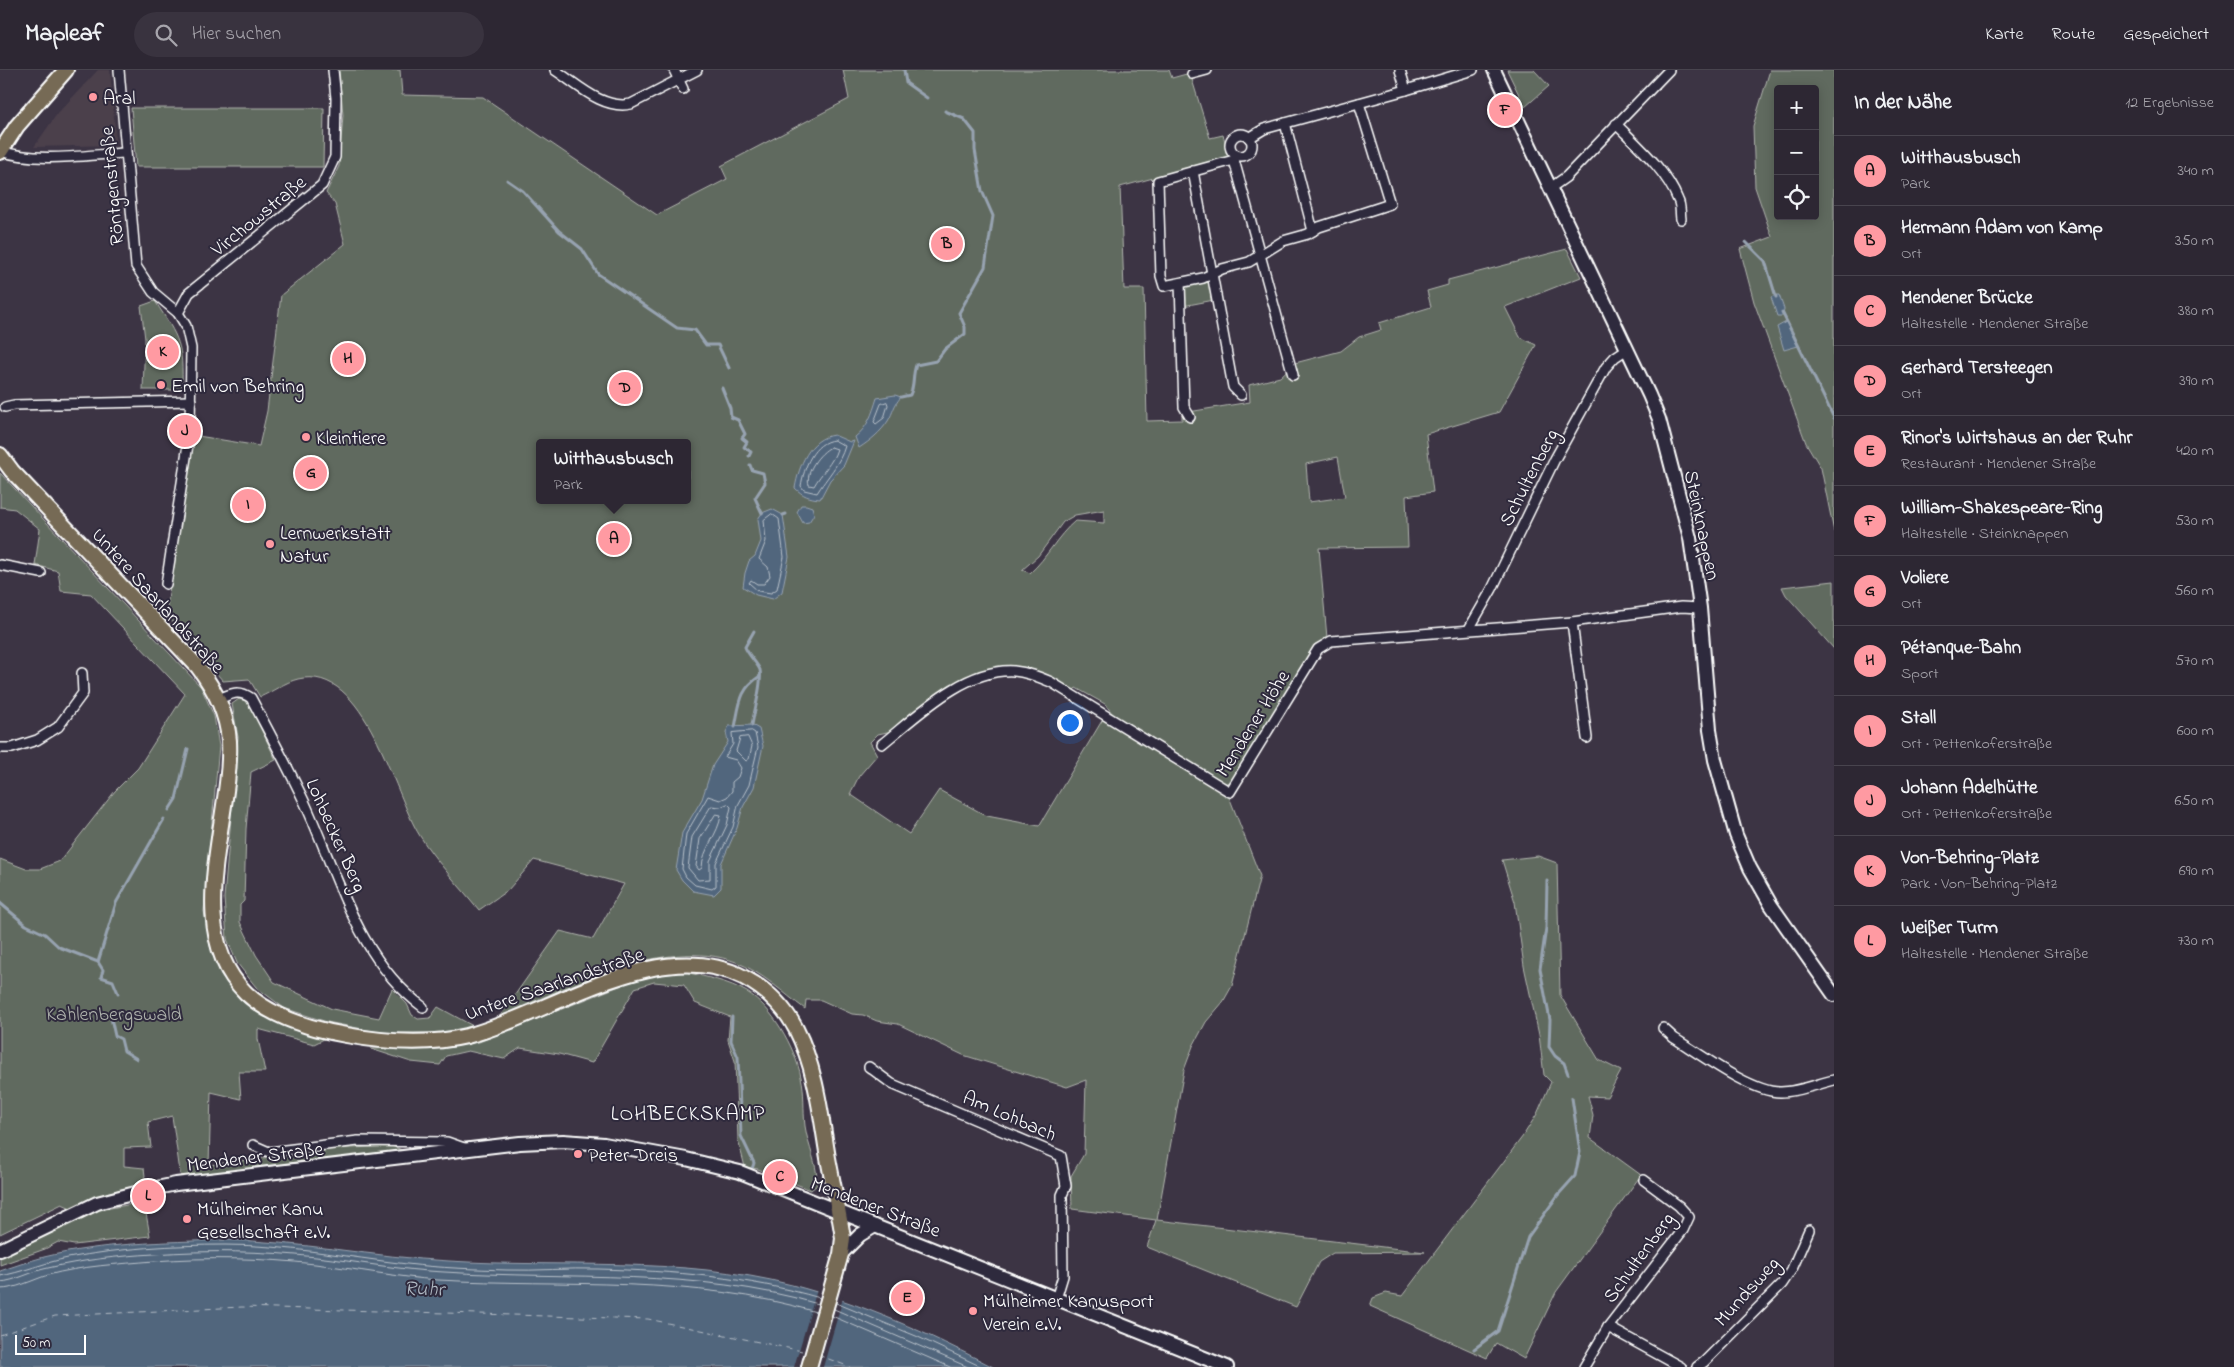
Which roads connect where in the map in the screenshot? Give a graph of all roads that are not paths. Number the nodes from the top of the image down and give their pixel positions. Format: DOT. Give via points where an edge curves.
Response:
graph roads {
  1 [pos="66,70"];
  2 [pos="119,70"];
  3 [pos="333,70"];
  4 [pos="555,70"];
  5 [pos="674,70"];
  6 [pos="697,70"];
  7 [pos="1207,70"];
  8 [pos="1400,70"];
  9 [pos="1473,70"];
  10 [pos="1494,70"];
  11 [pos="1668,70"];
  12 [pos="1192,74"];
  13 [pos="678,79"];
  14 [pos="683,89"];
  15 [pos="1406,90"];
  16 [pos="1359,103"];
  17 [pos="1285,123"];
  18 [pos="1616,124"];
  19 [pos="1249,138"];
  20 [pos="0,151"];
  21 [pos="125,153"];
  22 [pos="1235,158"];
  23 [pos="1193,171"];
  24 [pos="1549,189"];
  25 [pos="1681,219"];
  26 [pos="1313,231"];
  27 [pos="1260,254"];
  28 [pos="1212,274"];
  29 [pos="1180,283"];
  30 [pos="178,313"];
  31 [pos="1627,349"];
  32 [pos="1293,376"];
  33 [pos="1241,395"];
  34 [pos="191,400"];
  35 [pos="5,407"];
  36 [pos="1190,417"];
  37 [pos="0,456"];
  38 [pos="0,565"];
  39 [pos="41,573"];
  40 [pos="166,584"];
  41 [pos="1700,608"];
  42 [pos="1572,622"];
  43 [pos="1469,629"];
  44 [pos="82,673"];
  45 [pos="218,699"];
  46 [pos="1587,738"];
  47 [pos="882,744"];
  48 [pos="0,748"];
  49 [pos="1834,995"];
  50 [pos="423,1007"];
  51 [pos="1663,1028"];
  52 [pos="869,1067"];
  53 [pos="1834,1080"];
  54 [pos="253,1145"];
  55 [pos="466,1149"];
  56 [pos="1644,1180"];
  57 [pos="839,1211"];
  58 [pos="875,1226"];
  59 [pos="1809,1230"];
  60 [pos="0,1250"];
  61 [pos="840,1257"];
  62 [pos="1056,1299"];
  63 [pos="1608,1327"];
  64 [pos="808,1367"];
  65 [pos="1227,1367"];
  66 [pos="1584,1367"];
  67 [pos="1681,1367"];
  68 [pos="1697,1367"];
  1 -- 20 [label="main road" via="17,126"];
  2 -- 21 [label="street, Röntgenstraße"];
  3 -- 30 [label="street, Virchowstraße" via="335,157 322,185 189,293"];
  4 -- 13 [label="street" via="611,105 631,104"];
  5 -- 13 [label="street"];
  6 -- 13 [label="street"];
  7 -- 12 [label="street"];
  8 -- 15 [label="street"];
  9 -- 15 [label="street"];
  10 -- 24 [label="street, Steinknappen"];
  11 -- 18 [label="street"];
  13 -- 14 [label="street"];
  15 -- 16 [label="street"];
  16 -- 17 [label="street"];
  16 -- 26 [label="street" via="1390,204"];
  17 -- 19 [label="street" via="1264,129"];
  17 -- 26 [label="street"];
  18 -- 24 [label="street" via="1566,177"];
  18 -- 25 [label="street" via="1652,160 1666,180 1679,201"];
  19 -- 22 [label="street" via="1251,151 1246,156"];
  19 -- 22 [label="street" via="1240,134 1232,139 1230,148"];
  20 -- 21 [label="street" via="15,156"];
  21 -- 30 [label="street, Röntgenstraße" via="137,269 152,292"];
  22 -- 23 [label="street"];
  22 -- 27 [label="street"];
  23 -- 28 [label="street"];
  23 -- 29 [label="street" via="1158,181 1161,276 1164,286"];
  24 -- 31 [label="street, Steinknappen"];
  26 -- 27 [label="street" via="1283,241"];
  27 -- 28 [label="street" via="1249,262 1222,268"];
  27 -- 32 [label="street"];
  28 -- 29 [label="street"];
  28 -- 33 [label="street" via="1234,387"];
  29 -- 36 [label="street" via="1184,407"];
  30 -- 34 [label="street" via="186,326 191,348"];
  31 -- 41 [label="street, Steinknappen" via="1658,419 1690,538"];
  31 -- 43 [label="street, Schultenberg" via="1606,366"];
  34 -- 35 [label="street"];
  34 -- 40 [label="street" via="190,432"];
  37 -- 45 [label="main road, Untere Saarlandstraße" via="198,667"];
  38 -- 39 [label="street"];
  41 -- 42 [label="street, Mendener Höhe" via="1682,607"];
  41 -- 49 [label="street, Steinknappen" via="1714,760 1736,835 1771,905"];
  42 -- 43 [label="street, Mendener Höhe"];
  42 -- 46 [label="street"];
  43 -- 47 [label="street, Mendener Höhe" via="1331,641 1323,645 1230,792 1051,682 1012,671 968,680"];
  44 -- 48 [label="street" via="83,693 58,727 37,740 12,748"];
  45 -- 50 [label="street, Lohbecker Berg" via="237,692 252,698 304,800 355,920 373,953 403,992"];
  45 -- 57 [label="main road, Untere Saarlandstraße" via="229,740 213,886 214,917 218,945 228,971 245,992 277,1014 332,1033 368,1039 426,1041 465,1036 503,1024 640,971 687,964 735,973 770,994 798,1036 811,1074"];
  51 -- 53 [label="street" via="1753,1086 1767,1091 1782,1092"];
  52 -- 62 [label="street, Am Lohbach" via="892,1084 1061,1156 1066,1186 1062,1195 1063,1276"];
  54 -- 55 [label="street, Mendener Straße" via="269,1152 358,1141 447,1142"];
  55 -- 57 [label="street, Mendener Straße" via="563,1141 604,1144 731,1169"];
  55 -- 60 [label="street, Mendener Straße" via="147,1190 97,1203"];
  56 -- 63 [label="street, Schultenberg" via="1689,1216 1683,1230"];
  57 -- 58 [label="street, Mendener Straße"];
  57 -- 61 [label="main road, Untere Saarlandstraße"];
  58 -- 61 [label="street" via="860,1235"];
  58 -- 62 [label="street, Mendener Straße"];
  59 -- 68 [label="street, Mundsweg" via="1782,1284"];
  61 -- 64 [label="main road, Untere Saarlandstraße"];
  62 -- 65 [label="street, Mendener Straße"];
  63 -- 66 [label="street, Schultenberg"];
  63 -- 67 [label="street"];
}
